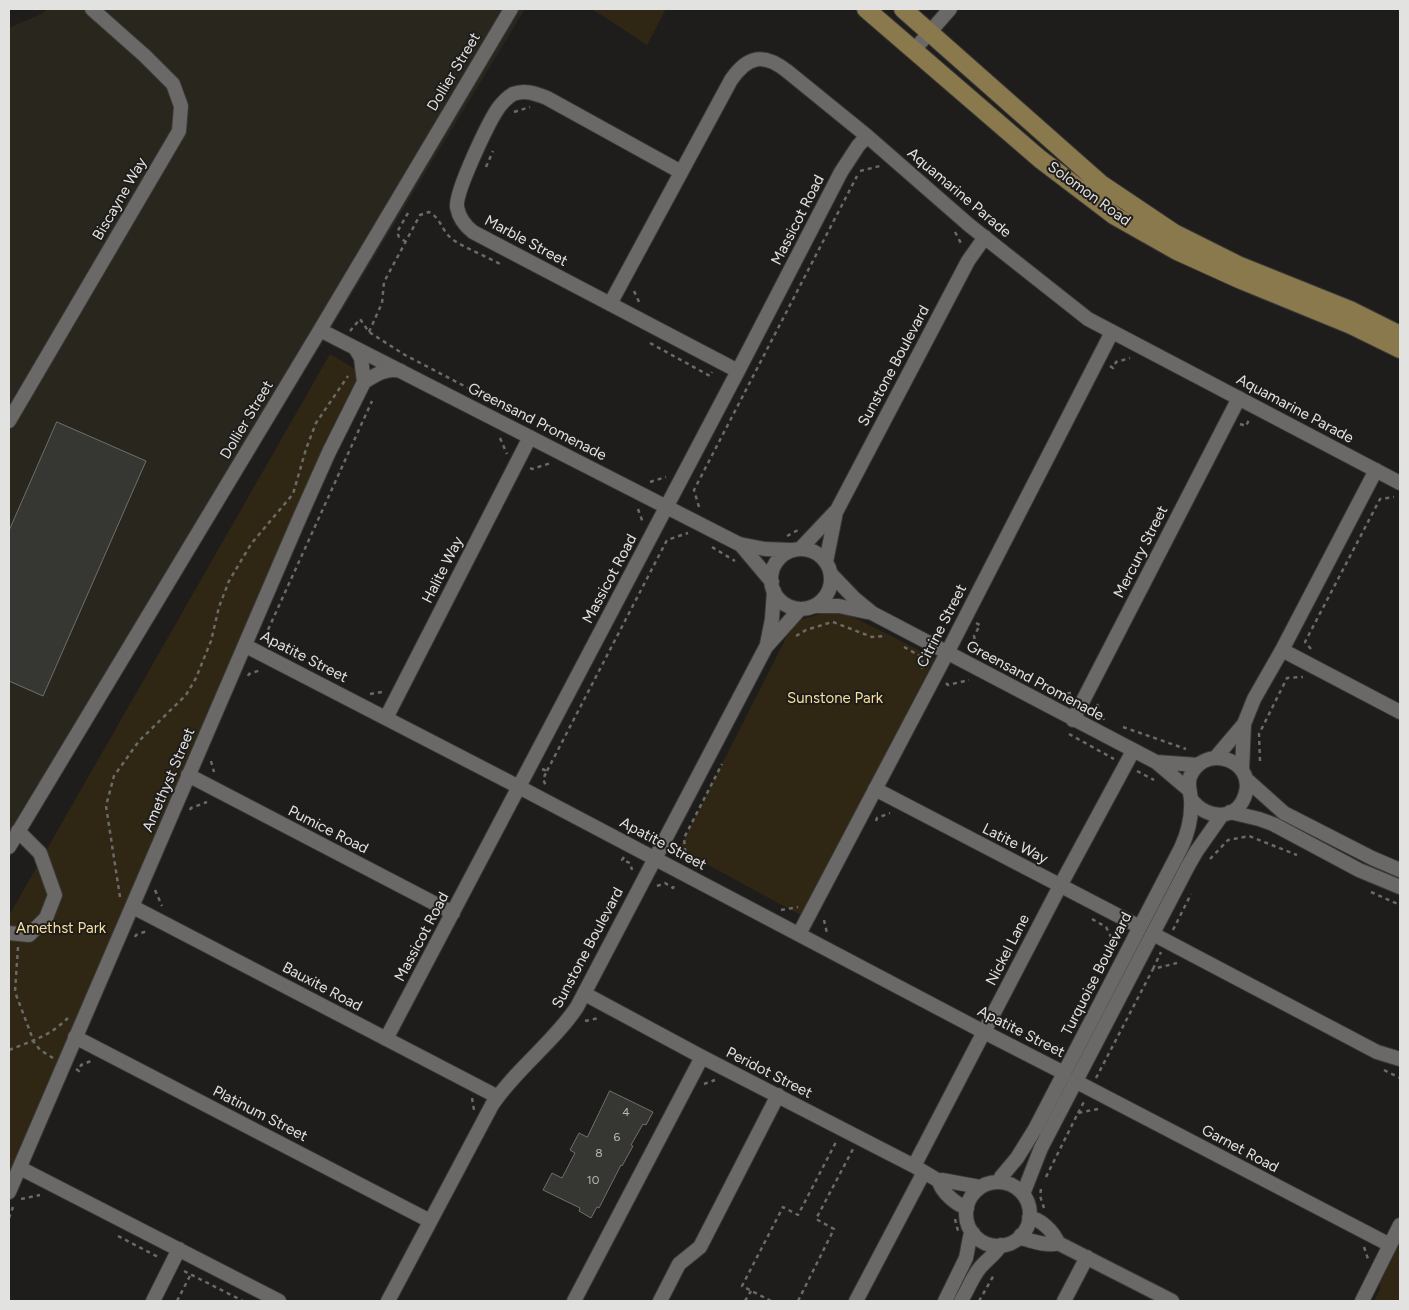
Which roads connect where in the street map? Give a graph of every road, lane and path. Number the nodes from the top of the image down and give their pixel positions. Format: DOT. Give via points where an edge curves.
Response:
graph roads {
  1 [pos="92,9"];
  2 [pos="511,9"];
  3 [pos="866,9"];
  4 [pos="903,9"];
  5 [pos="950,9"];
  6 [pos="929,31"];
  7 [pos="914,50"];
  8 [pos="534,106"];
  9 [pos="510,113"];
  10 [pos="867,136"];
  11 [pos="495,148"];
  12 [pos="852,155"];
  13 [pos="873,166"];
  14 [pos="681,172"];
  15 [pos="887,172"];
  16 [pos="483,174"];
  17 [pos="952,229"];
  18 [pos="985,237"];
  19 [pos="406,242"];
  20 [pos="962,247"];
  21 [pos="638,284"];
  22 [pos="610,304"];
  23 [pos="633,316"];
  24 [pos="320,330"];
  25 [pos="1112,332"];
  26 [pos="1400,335"];
  27 [pos="642,338"];
  28 [pos="754,339"];
  29 [pos="768,347"];
  30 [pos="355,348"];
  31 [pos="1400,349"];
  32 [pos="718,360"];
  33 [pos="738,370"];
  34 [pos="351,372"];
  35 [pos="407,373"];
  36 [pos="364,382"];
  37 [pos="475,392"];
  38 [pos="374,396"];
  39 [pos="1238,398"];
  40 [pos="9,421"];
  41 [pos="498,433"];
  42 [pos="530,436"];
  43 [pos="518,461"];
  44 [pos="556,462"];
  45 [pos="1376,470"];
  46 [pos="679,482"];
  47 [pos="647,483"];
  48 [pos="694,490"];
  49 [pos="1398,490"];
  50 [pos="666,506"];
  51 [pos="638,507"];
  52 [pos="700,510"];
  53 [pos="836,512"];
  54 [pos="652,533"];
  55 [pos="814,534"];
  56 [pos="695,538"];
  57 [pos="667,540"];
  58 [pos="739,544"];
  59 [pos="793,545"];
  60 [pos="710,546"];
  61 [pos="740,564"];
  62 [pos="829,568"];
  63 [pos="773,586"];
  64 [pos="814,606"];
  65 [pos="800,609"];
  66 [pos="872,613"];
  67 [pos="965,617"];
  68 [pos="788,621"];
  69 [pos="832,622"];
  70 [pos="806,630"];
  71 [pos="791,639"];
  72 [pos="246,646"];
  73 [pos="766,647"];
  74 [pos="1282,650"];
  75 [pos="947,653"];
  76 [pos="978,656"];
  77 [pos="280,663"];
  78 [pos="1310,664"];
  79 [pos="246,682"];
  80 [pos="387,683"];
  81 [pos="1090,686"];
  82 [pos="1074,692"];
  83 [pos="365,695"];
  84 [pos="1053,695"];
  85 [pos="1400,712"];
  86 [pos="386,718"];
  87 [pos="1073,720"];
  88 [pos="1105,721"];
  89 [pos="1244,724"];
  90 [pos="1122,727"];
  91 [pos="1133,751"];
  92 [pos="214,754"];
  93 [pos="1216,757"];
  94 [pos="725,758"];
  95 [pos="1195,758"];
  96 [pos="1260,761"];
  97 [pos="1156,762"];
  98 [pos="547,771"];
  99 [pos="188,775"];
  100 [pos="1244,775"];
  101 [pos="215,776"];
  102 [pos="519,787"];
  103 [pos="875,789"];
  104 [pos="226,795"];
  105 [pos="1190,795"];
  106 [pos="891,813"];
  107 [pos="1226,814"];
  108 [pos="187,817"];
  109 [pos="873,827"];
  110 [pos="18,831"];
  111 [pos="9,847"];
  112 [pos="654,858"];
  113 [pos="1306,859"];
  114 [pos="1208,861"];
  115 [pos="686,865"];
  116 [pos="1400,870"];
  117 [pos="1060,886"];
  118 [pos="1400,887"];
  119 [pos="1194,888"];
  120 [pos="155,890"];
  121 [pos="1367,890"];
  122 [pos="127,904"];
  123 [pos="1400,905"];
  124 [pos="810,912"];
  125 [pos="453,913"];
  126 [pos="1088,918"];
  127 [pos="824,920"];
  128 [pos="166,924"];
  129 [pos="1140,927"];
  130 [pos="149,930"];
  131 [pos="14,934"];
  132 [pos="799,934"];
  133 [pos="1153,934"];
  134 [pos="1167,941"];
  135 [pos="132,944"];
  136 [pos="1115,945"];
  137 [pos="1184,967"];
  138 [pos="1153,969"];
  139 [pos="584,994"];
  140 [pos="72,1013"];
  141 [pos="599,1018"];
  142 [pos="585,1021"];
  143 [pos="984,1032"];
  144 [pos="75,1037"];
  145 [pos="386,1039"];
  146 [pos="34,1042"];
  147 [pos="9,1050"];
  148 [pos="702,1057"];
  149 [pos="1400,1059"];
  150 [pos="63,1064"];
  151 [pos="1383,1070"];
  152 [pos="1070,1077"];
  153 [pos="1400,1078"];
  154 [pos="1091,1089"];
  155 [pos="464,1094"];
  156 [pos="778,1095"];
  157 [pos="498,1097"];
  158 [pos="1100,1109"];
  159 [pos="1078,1113"];
  160 [pos="474,1114"];
  161 [pos="837,1141"];
  162 [pos="853,1149"];
  163 [pos="20,1168"];
  164 [pos="919,1169"];
  165 [pos="1046,1177"];
  166 [pos="939,1181"];
  167 [pos="1000,1182"];
  168 [pos="980,1187"];
  169 [pos="11,1194"];
  170 [pos="1023,1194"];
  171 [pos="40,1195"];
  172 [pos="13,1207"];
  173 [pos="967,1208"];
  174 [pos="955,1217"];
  175 [pos="9,1218"];
  176 [pos="1029,1218"];
  177 [pos="430,1221"];
  178 [pos="1400,1225"];
  179 [pos="110,1232"];
  180 [pos="958,1232"];
  181 [pos="973,1233"];
  182 [pos="1021,1235"];
  183 [pos="1058,1242"];
  184 [pos="1001,1245"];
  185 [pos="1390,1245"];
  186 [pos="1364,1247"];
  187 [pos="179,1249"];
  188 [pos="1087,1257"];
  189 [pos="1367,1263"];
  190 [pos="171,1264"];
  191 [pos="998,1268"];
  192 [pos="191,1274"];
  193 [pos="751,1291"];
  194 [pos="152,1301"];
  195 [pos="177,1301"];
  196 [pos="243,1301"];
  197 [pos="276,1301"];
  198 [pos="388,1301"];
  199 [pos="574,1301"];
  200 [pos="660,1301"];
  201 [pos="745,1301"];
  202 [pos="771,1301"];
  203 [pos="798,1301"];
  204 [pos="856,1301"];
  205 [pos="945,1301"];
  206 [pos="961,1301"];
  207 [pos="979,1301"];
  208 [pos="1064,1301"];
  209 [pos="1172,1301"];
  210 [pos="1362,1301"];
  1 -- 40 [label="street, Biscayne Way" via="173,84 181,106 179,131"];
  2 -- 24 [label="street, Dollier Street"];
  3 -- 7 [label="main road, Solomon Road"];
  4 -- 6 [label="main road, Solomon Road"];
  5 -- 6 [label="street"];
  6 -- 7 [label="street"];
  6 -- 26 [label="main road, Solomon Road" via="1101,184 1174,233 1238,265 1350,310"];
  7 -- 31 [label="main road, Solomon Road" via="1040,159 1115,216 1177,251"];
  8 -- 9 [label="path"];
  10 -- 12 [label="street, Massicot Road"];
  10 -- 14 [label="street, Aquamarine Parade" via="776,62 755,59 738,69"];
  10 -- 18 [label="street, Aquamarine Parade"];
  11 -- 16 [label="path"];
  12 -- 13 [label="path"];
  12 -- 28 [label="street, Massicot Road"];
  13 -- 15 [label="path" via="879,165"];
  13 -- 29 [label="path" via="860,170"];
  14 -- 22 [label="street, Aquamarine Parade"];
  14 -- 22 [label="street, Marble Street" via="536,94 516,94 498,109 460,188 457,206 462,223 473,232"];
  17 -- 20 [label="path"];
  18 -- 25 [label="street, Aquamarine Parade" via="1088,319"];
  18 -- 53 [label="street, Sunstone Boulevard" via="968,261"];
  19 -- 37 [label="path" via="384,282 382,303 369,332"];
  21 -- 23 [label="path" via="634,292 641,305"];
  22 -- 23 [label="street, Marble Street"];
  23 -- 32 [label="street, Marble Street"];
  24 -- 30 [label="street, Greensand Promenade"];
  24 -- 110 [label="street, Dollier Street"];
  25 -- 39 [label="street, Aquamarine Parade"];
  25 -- 67 [label="street, Citrine Street"];
  27 -- 32 [label="path" via="710,376"];
  28 -- 29 [label="path"];
  28 -- 33 [label="street, Massicot Road"];
  29 -- 48 [label="path"];
  30 -- 35 [label="street, Greensand Promenade"];
  30 -- 36 [label="street" via="361,358"];
  32 -- 33 [label="street, Marble Street"];
  33 -- 46 [label="street, Massicot Road"];
  34 -- 122 [label="path" via="316,423 293,494 251,544 229,581 196,678 186,695 139,741 114,776 106,806"];
  35 -- 36 [label="street" via="389,370"];
  35 -- 42 [label="street, Greensand Promenade"];
  36 -- 72 [label="street, Amethyst Street" via="311,492"];
  38 -- 77 [label="path" via="267,632 273,645 286,652"];
  39 -- 45 [label="street, Aquamarine Parade"];
  39 -- 81 [label="street, Mercury Street"];
  41 -- 43 [label="path" via="507,455"];
  42 -- 43 [label="street, Halite Way"];
  42 -- 50 [label="street, Greensand Promenade"];
  43 -- 44 [label="path" via="532,469"];
  43 -- 86 [label="street, Halite Way"];
  45 -- 49 [label="street, Aquamarine Parade"];
  45 -- 74 [label="street"];
  46 -- 47 [label="path" via="668,476"];
  46 -- 48 [label="path"];
  46 -- 50 [label="street, Massicot Road"];
  48 -- 52 [label="path"];
  49 -- 78 [label="path" via="1380,499 1305,642 1315,655"];
  50 -- 54 [label="street, Massicot Road"];
  50 -- 58 [label="street, Greensand Promenade"];
  51 -- 54 [label="path" via="645,529"];
  53 -- 55 [label="street, Sunstone Boulevard"];
  53 -- 62 [label="street, Sunstone Boulevard"];
  54 -- 57 [label="path"];
  54 -- 102 [label="street, Massicot Road"];
  55 -- 59 [label="street, Sunstone Boulevard"];
  55 -- 59 [label="path" via="802,527"];
  56 -- 57 [label="path" via="688,533"];
  57 -- 98 [label="path"];
  58 -- 59 [label="street, Greensand Promenade" via="765,549"];
  58 -- 63 [label="street, Greensand Promenade"];
  59 -- 62 [label="street" via="815,552"];
  59 -- 63 [label="street" via="776,563 772,572"];
  60 -- 61 [label="path"];
  62 -- 64 [label="street" via="828,592"];
  62 -- 66 [label="street, Greensand Promenade" via="846,591"];
  63 -- 65 [label="street" via="785,604"];
  63 -- 73 [label="street, Sunstone Boulevard" via="772,619"];
  64 -- 65 [label="street"];
  64 -- 66 [label="street, Greensand Promenade" via="844,607"];
  65 -- 68 [label="street, Sunstone Boulevard"];
  66 -- 75 [label="street, Greensand Promenade"];
  67 -- 75 [label="street, Citrine Street"];
  67 -- 76 [label="path" via="980,625 974,636"];
  68 -- 70 [label="path"];
  68 -- 73 [label="street, Sunstone Boulevard"];
  69 -- 70 [label="path"];
  70 -- 71 [label="path"];
  72 -- 77 [label="street, Apatite Street"];
  72 -- 99 [label="street, Amethyst Street"];
  73 -- 112 [label="street, Sunstone Boulevard"];
  74 -- 78 [label="street"];
  74 -- 89 [label="street" via="1254,699"];
  75 -- 87 [label="street, Greensand Promenade"];
  75 -- 103 [label="street, Citrine Street"];
  77 -- 79 [label="path" via="273,676 260,670 249,674"];
  77 -- 86 [label="street, Apatite Street"];
  78 -- 85 [label="street"];
  78 -- 96 [label="path" via="1303,677 1288,678 1259,734"];
  80 -- 83 [label="path" via="382,692"];
  81 -- 87 [label="street, Mercury Street"];
  81 -- 88 [label="path" via="1102,692 1096,703"];
  82 -- 84 [label="path"];
  86 -- 102 [label="street, Apatite Street"];
  87 -- 91 [label="street, Greensand Promenade"];
  89 -- 93 [label="street"];
  89 -- 100 [label="street"];
  90 -- 95 [label="path"];
  91 -- 97 [label="street, Greensand Promenade"];
  91 -- 117 [label="street, Nickel Lane"];
  92 -- 101 [label="path" via="210,763"];
  93 -- 95 [label="street" via="1206,760"];
  93 -- 100 [label="street" via="1235,763"];
  94 -- 115 [label="path" via="684,838"];
  95 -- 97 [label="street, Greensand Promenade"];
  95 -- 105 [label="street" via="1189,781"];
  97 -- 105 [label="street, Greensand Promenade"];
  99 -- 104 [label="street, Pumice Road"];
  99 -- 122 [label="street, Amethyst Street"];
  100 -- 107 [label="street" via="1247,789 1244,799"];
  100 -- 116 [label="street" via="1284,813"];
  102 -- 112 [label="street, Apatite Street"];
  102 -- 125 [label="street, Massicot Road"];
  103 -- 117 [label="street, Latite Way"];
  103 -- 124 [label="street, Citrine Street"];
  104 -- 108 [label="path" via="219,808 206,801 192,808"];
  104 -- 125 [label="street, Pumice Road"];
  105 -- 107 [label="street" via="1204,812"];
  105 -- 129 [label="street, Turquoise Boulevard" via="1186,837"];
  106 -- 109 [label="path" via="877,818"];
  107 -- 118 [label="street" via="1250,816 1273,824 1359,870"];
  107 -- 133 [label="street, Turquoise Boulevard" via="1196,852"];
  110 -- 111 [label="street, Dollier Street"];
  110 -- 131 [label="street" via="40,853 56,895 46,918 29,935"];
  112 -- 132 [label="street, Apatite Street"];
  112 -- 139 [label="street, Sunstone Boulevard"];
  113 -- 114 [label="path" via="1249,836 1228,840"];
  117 -- 129 [label="street, Latite Way"];
  117 -- 143 [label="street, Nickel Lane"];
  119 -- 134 [label="path"];
  120 -- 128 [label="path" via="160,905 174,911"];
  121 -- 123 [label="path"];
  122 -- 128 [label="street, Bauxite Road"];
  122 -- 144 [label="street, Amethyst Street"];
  124 -- 127 [label="path"];
  124 -- 132 [label="street, Citrine Street"];
  125 -- 145 [label="street, Massicot Road"];
  126 -- 136 [label="path" via="1106,927"];
  128 -- 145 [label="street, Bauxite Road"];
  129 -- 152 [label="street, Turquoise Boulevard"];
  130 -- 135 [label="path" via="136,935"];
  131 -- 146 [label="path" via="15,992"];
  132 -- 143 [label="street, Apatite Street"];
  133 -- 134 [label="street"];
  133 -- 152 [label="street, Turquoise Boulevard"];
  134 -- 138 [label="path"];
  134 -- 149 [label="street" via="1377,1052"];
  137 -- 138 [label="path" via="1175,963"];
  138 -- 154 [label="path"];
  139 -- 148 [label="street, Peridot Street"];
  139 -- 157 [label="street, Sunstone Boulevard" via="567,1021"];
  140 -- 146 [label="path" via="55,1031"];
  141 -- 142 [label="path"];
  143 -- 152 [label="street, Apatite Street"];
  143 -- 164 [label="street, Nickel Lane"];
  144 -- 150 [label="street, Amethyst Street"];
  144 -- 177 [label="street, Platinum Street"];
  145 -- 157 [label="street, Bauxite Road"];
  146 -- 147 [label="path"];
  146 -- 150 [label="path" via="40,1050"];
  148 -- 156 [label="street, Peridot Street"];
  148 -- 199 [label="street"];
  150 -- 163 [label="street, Amethyst Street"];
  151 -- 153 [label="path"];
  152 -- 154 [label="street, Garnet Road"];
  152 -- 167 [label="street, Turquoise Boulevard"];
  152 -- 170 [label="street, Turquoise Boulevard"];
  154 -- 159 [label="path"];
  154 -- 185 [label="street, Garnet Road"];
  155 -- 160 [label="path" via="472,1099"];
  156 -- 164 [label="street, Peridot Street"];
  156 -- 200 [label="street" via="700,1247 679,1264"];
  157 -- 177 [label="street, Sunstone Boulevard"];
  158 -- 159 [label="path"];
  159 -- 165 [label="path"];
  161 -- 193 [label="path" via="798,1215 783,1207 742,1286"];
  162 -- 203 [label="path" via="816,1219 834,1229"];
  163 -- 169 [label="street, Amethyst Street"];
  163 -- 187 [label="street"];
  164 -- 166 [label="street, Peridot Street"];
  164 -- 204 [label="street, Nickel Lane"];
  166 -- 168 [label="street, Peridot Street"];
  166 -- 173 [label="street, Peridot Street" via="960,1206"];
  167 -- 168 [label="street"];
  167 -- 170 [label="street" via="1010,1184"];
  168 -- 173 [label="street" via="971,1196"];
  169 -- 171 [label="path" via="19,1199"];
  170 -- 176 [label="street"];
  172 -- 175 [label="path"];
  173 -- 181 [label="street" via="966,1217"];
  174 -- 180 [label="path"];
  176 -- 182 [label="street"];
  176 -- 183 [label="street" via="1039,1220"];
  177 -- 198 [label="street, Sunstone Boulevard"];
  178 -- 185 [label="street"];
  179 -- 190 [label="path"];
  181 -- 184 [label="street" via="990,1245"];
  181 -- 205 [label="street" via="963,1265"];
  182 -- 183 [label="street" via="1024,1239"];
  182 -- 184 [label="street"];
  183 -- 188 [label="street"];
  184 -- 206 [label="street" via="977,1271"];
  185 -- 210 [label="street"];
  186 -- 189 [label="path" via="1369,1260"];
  187 -- 190 [label="street"];
  187 -- 197 [label="street"];
  188 -- 208 [label="street"];
  188 -- 209 [label="street"];
  190 -- 192 [label="path"];
  190 -- 194 [label="street"];
  191 -- 207 [label="path"];
  192 -- 195 [label="path"];
  192 -- 196 [label="path"];
  193 -- 201 [label="path"];
  193 -- 202 [label="path"];
}
